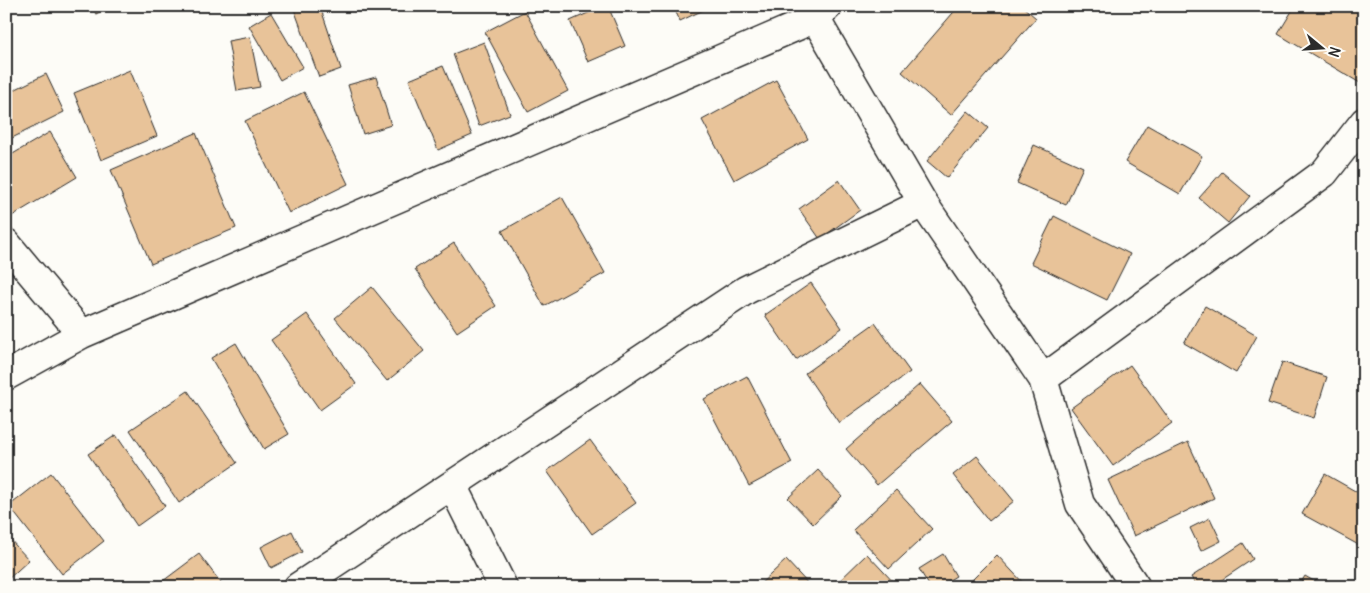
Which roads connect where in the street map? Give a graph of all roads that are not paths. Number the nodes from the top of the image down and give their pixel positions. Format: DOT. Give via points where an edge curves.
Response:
graph roads {
  1 [pos="817,10"];
  2 [pos="1364,122"];
  3 [pos="923,203"];
  4 [pos="6,243"];
  5 [pos="82,334"];
  6 [pos="6,376"];
  7 [pos="1044,379"];
  8 [pos="452,485"];
  9 [pos="298,587"];
  10 [pos="503,587"];
  11 [pos="1136,587"];
  1 -- 3 [label="street"];
  1 -- 5 [label="street"];
  2 -- 7 [label="street" via="1324,173"];
  3 -- 7 [label="street"];
  3 -- 8 [label="street" via="746,290"];
  4 -- 5 [label="street"];
  5 -- 6 [label="street"];
  7 -- 11 [label="street" via="1080,504"];
  8 -- 9 [label="street"];
  8 -- 10 [label="street"];
}
